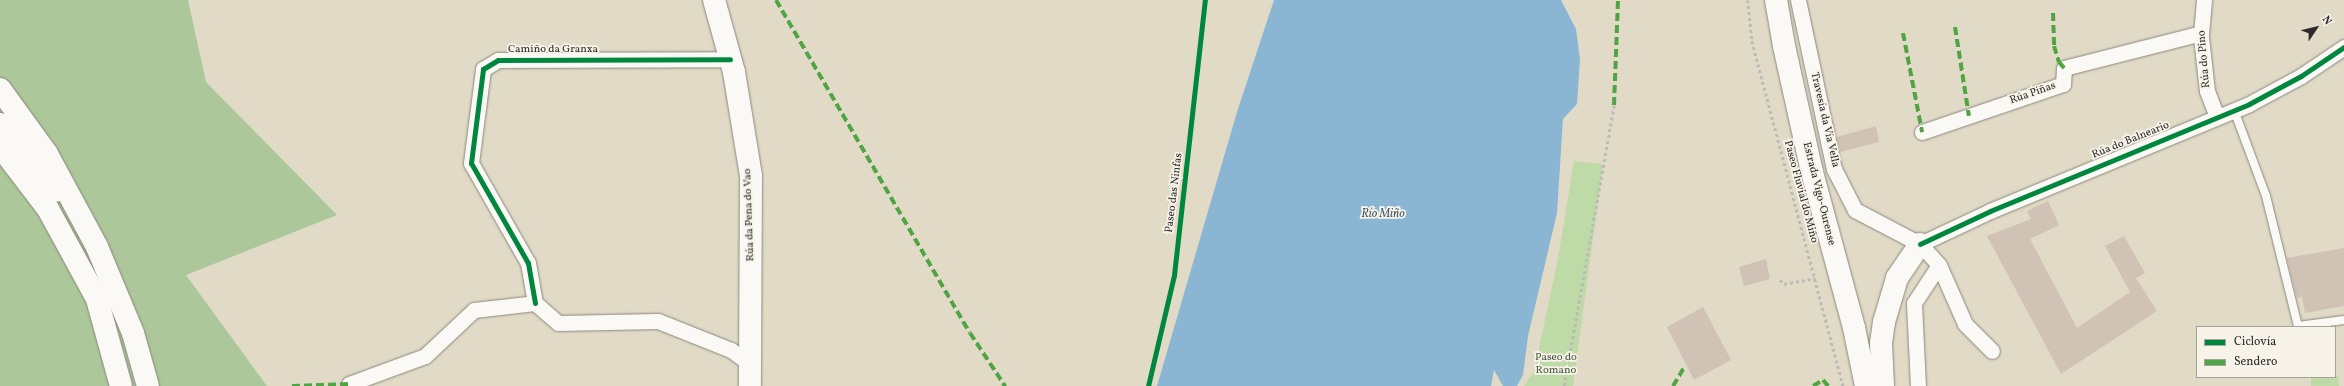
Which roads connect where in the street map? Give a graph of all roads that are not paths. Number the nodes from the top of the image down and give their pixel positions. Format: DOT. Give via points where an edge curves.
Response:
graph roads {
  1 [pos="714,0"];
  2 [pos="1776,0"];
  3 [pos="1798,0"];
  4 [pos="2204,0"];
  5 [pos="2201,33"];
  6 [pos="2344,47"];
  7 [pos="730,59"];
  8 [pos="0,89"];
  9 [pos="2234,110"];
  10 [pos="2217,117"];
  11 [pos="0,124"];
  12 [pos="1922,132"];
  13 [pos="0,146"];
  14 [pos="82,221"];
  15 [pos="1920,244"];
  16 [pos="1939,265"];
  17 [pos="535,303"];
  18 [pos="2344,320"];
  19 [pos="1992,351"];
  20 [pos="750,364"];
  21 [pos="350,384"];
  22 [pos="121,386"];
  23 [pos="148,386"];
  24 [pos="750,386"];
  25 [pos="1866,386"];
  26 [pos="1883,386"];
  27 [pos="1918,386"];
  1 -- 7 [label="main road, Rúa da Pena do Vao"];
  2 -- 25 [label="main road, Estrada Vigo-Ourense" via="1812,172 1854,328"];
  3 -- 15 [label="street, Travesía da Vía Vella" via="1834,169 1855,210"];
  4 -- 5 [label="street, Rúa do Pino"];
  5 -- 10 [label="street, Rúa do Pino" via="2207,90"];
  5 -- 12 [label="street, Rúa Piñas" via="2064,68 2063,84"];
  6 -- 9 [label="street, Rúa do Balneario" via="2301,76"];
  7 -- 17 [label="street, Camiño da Granxa" via="498,60 483,69 471,163 528,263"];
  7 -- 20 [label="main road, Rúa da Pena do Vao" via="751,176"];
  8 -- 14 [label="main road" via="47,154"];
  9 -- 10 [label="street, Rúa do Balneario"];
  9 -- 18 [label="lane" via="2266,196 2298,326"];
  10 -- 15 [label="street, Rúa do Balneario" via="1990,211"];
  11 -- 14 [label="main road"];
  13 -- 22 [label="main road" via="48,209 97,299"];
  14 -- 23 [label="main road" via="97,247 133,333"];
  15 -- 16 [label="street"];
  15 -- 26 [label="main road" via="1897,278 1884,322 1881,343"];
  16 -- 19 [label="street" via="1965,324"];
  16 -- 27 [label="street" via="1914,302"];
  17 -- 20 [label="street" via="558,323 658,321 731,350"];
  17 -- 21 [label="street" via="474,310 425,356"];
  20 -- 24 [label="main road, Rúa da Pena do Vao"];
}
